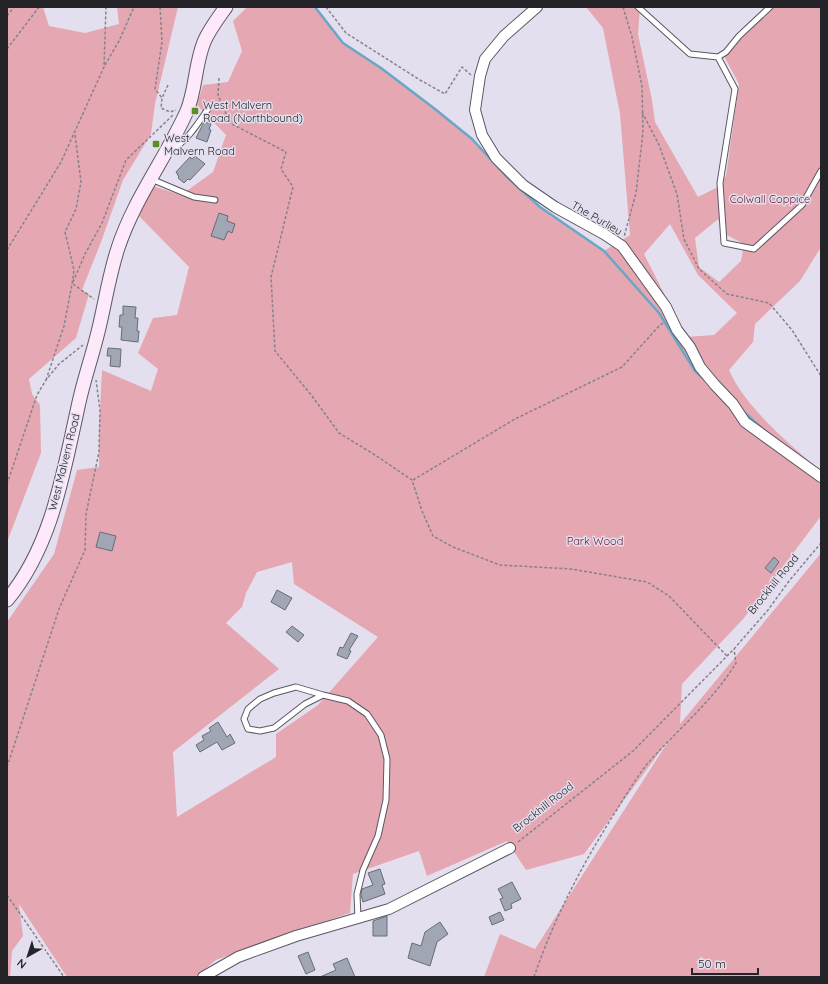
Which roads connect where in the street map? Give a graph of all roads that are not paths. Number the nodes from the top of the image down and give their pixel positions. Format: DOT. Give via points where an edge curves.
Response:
graph roads {
  1 [pos="226,7"];
  2 [pos="538,7"];
  3 [pos="638,7"];
  4 [pos="770,7"];
  5 [pos="718,57"];
  6 [pos="208,109"];
  7 [pos="165,154"];
  8 [pos="821,171"];
  9 [pos="150,179"];
  10 [pos="215,200"];
  11 [pos="821,477"];
  12 [pos="7,600"];
  13 [pos="323,695"];
  14 [pos="510,848"];
  15 [pos="358,918"];
  16 [pos="203,977"];
  1 -- 7 [label="main road, West Malvern Road" via="217,19 197,67 190,103"];
  2 -- 11 [label="street, The Purlieu" via="504,36 485,59 475,110 482,135 496,158 523,185 548,203 622,246 666,307 700,367 733,404 745,422"];
  3 -- 5 [label="lane" via="690,54"];
  4 -- 5 [label="lane"];
  5 -- 8 [label="lane" via="735,89 720,183 724,243 754,249 802,205"];
  6 -- 7 [label="lane" via="182,143"];
  7 -- 9 [label="main road, West Malvern Road"];
  9 -- 10 [label="lane" via="194,197"];
  9 -- 12 [label="main road, West Malvern Road" via="123,234 112,266 98,333 48,527 33,563"];
  13 -- 13 [label="lane" via="305,704 274,728 260,731 248,729 244,719 248,709 260,699 296,686"];
  13 -- 15 [label="lane" via="348,701 367,714 381,735 387,759 386,800 378,836 363,870 357,894"];
  14 -- 15 [label="street, Brockhill Road" via="389,910"];
  15 -- 16 [label="street, Brockhill Road" via="296,936 238,957"];
}
